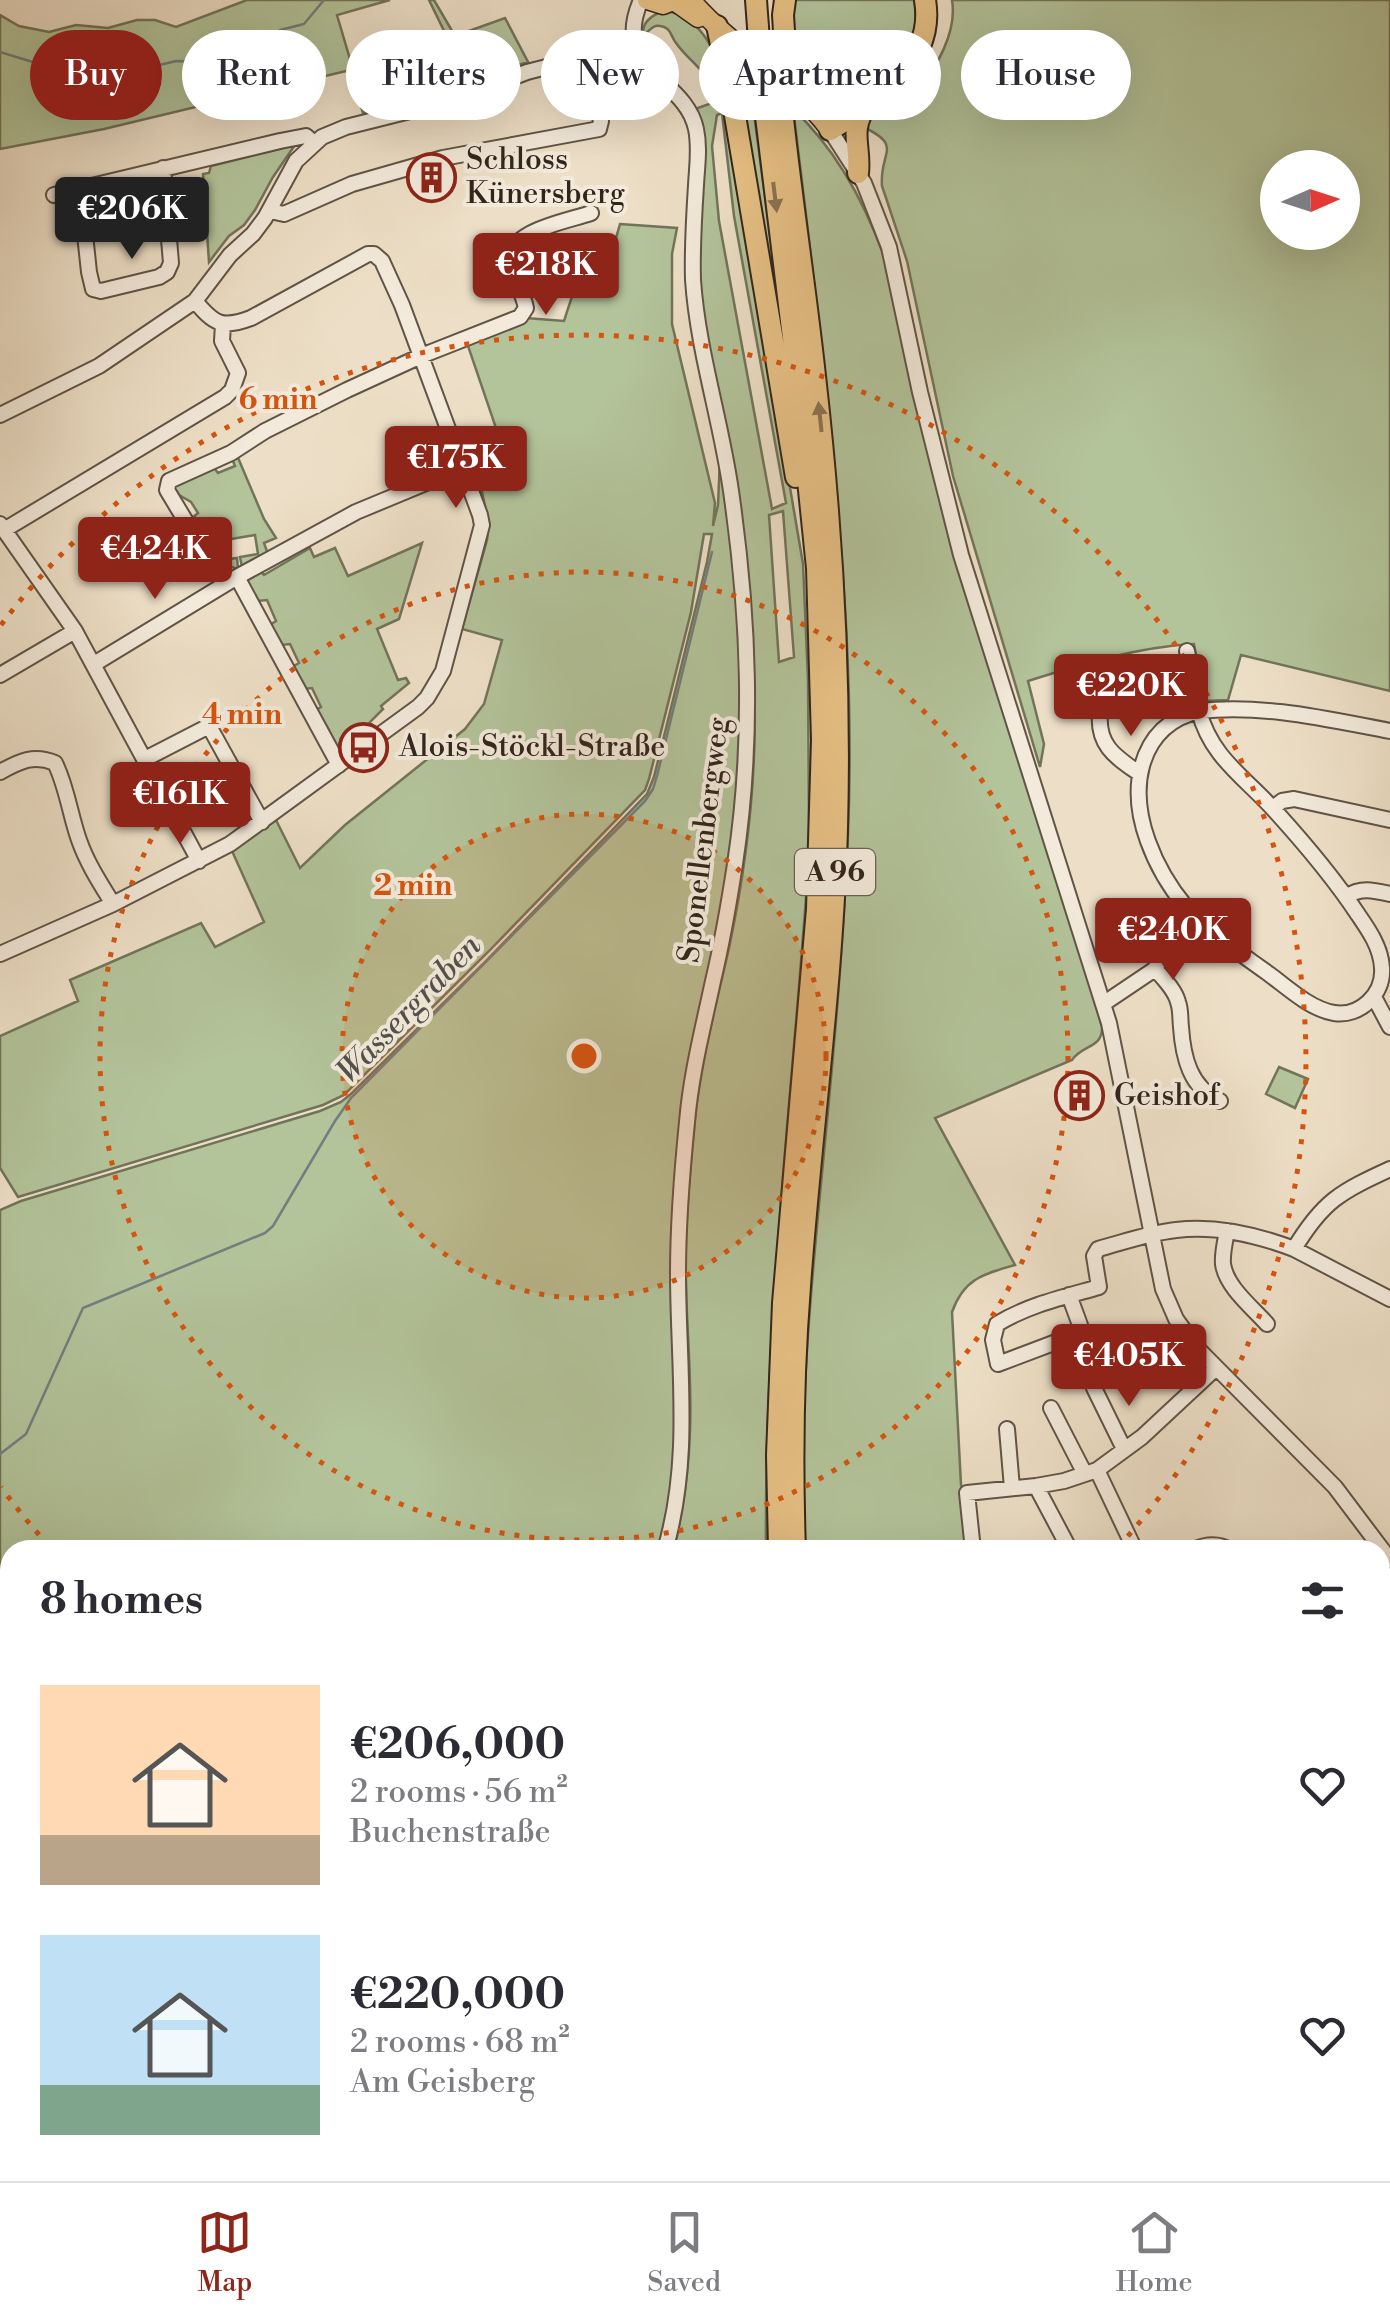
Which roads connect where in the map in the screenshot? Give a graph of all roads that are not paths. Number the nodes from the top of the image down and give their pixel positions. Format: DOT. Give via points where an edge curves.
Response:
graph roads {
  1 [pos="691,0"];
  2 [pos="756,0"];
  3 [pos="773,0"];
  4 [pos="784,0"];
  5 [pos="925,0"];
  6 [pos="658,1"];
  7 [pos="716,26"];
  8 [pos="636,30"];
  9 [pos="759,30"];
  10 [pos="778,30"];
  11 [pos="782,30"];
  12 [pos="924,30"];
  13 [pos="541,68"];
  14 [pos="679,100"];
  15 [pos="602,120"];
  16 [pos="777,120"];
  17 [pos="778,120"];
  18 [pos="844,120"];
  19 [pos="859,120"];
  20 [pos="830,130"];
  21 [pos="314,143"];
  22 [pos="163,168"];
  23 [pos="858,173"];
  24 [pos="80,188"];
  25 [pos="54,195"];
  26 [pos="270,211"];
  27 [pos="591,214"];
  28 [pos="195,301"];
  29 [pos="223,324"];
  30 [pos="422,356"];
  31 [pos="0,415"];
  32 [pos="462,468"];
  33 [pos="2,527"];
  34 [pos="817,568"];
  35 [pos="231,581"];
  36 [pos="75,631"];
  37 [pos="1187,651"];
  38 [pos="94,664"];
  39 [pos="0,676"];
  40 [pos="1199,711"];
  41 [pos="1100,713"];
  42 [pos="1390,731"];
  43 [pos="145,759"];
  44 [pos="339,766"];
  45 [pos="0,772"];
  46 [pos="1140,774"];
  47 [pos="1273,808"];
  48 [pos="1390,820"];
  49 [pos="262,822"];
  50 [pos="200,861"];
  51 [pos="1390,894"];
  52 [pos="1346,897"];
  53 [pos="113,904"];
  54 [pos="1187,908"];
  55 [pos="0,954"];
  56 [pos="1155,970"];
  57 [pos="1386,972"];
  58 [pos="1374,996"];
  59 [pos="1103,1004"];
  60 [pos="1390,1027"];
  61 [pos="1220,1100"];
  62 [pos="1390,1169"];
  63 [pos="1226,1231"];
  64 [pos="1151,1234"];
  65 [pos="1294,1249"];
  66 [pos="1070,1295"];
  67 [pos="1390,1299"];
  68 [pos="1267,1324"];
  69 [pos="1215,1369"];
  70 [pos="1094,1388"];
  71 [pos="1050,1408"];
  72 [pos="1007,1429"];
  73 [pos="1124,1449"];
  74 [pos="1091,1472"];
  75 [pos="1036,1486"];
  76 [pos="1012,1488"];
  77 [pos="668,1540"];
  78 [pos="779,1540"];
  79 [pos="795,1540"];
  80 [pos="972,1540"];
  81 [pos="1065,1540"];
  82 [pos="1130,1540"];
  83 [pos="1375,1540"];
  1 -- 7 [label="main road"];
  2 -- 9 [label="highway, A 96, bridge"];
  3 -- 10 [label="highway"];
  4 -- 11 [label="highway"];
  5 -- 12 [label="highway"];
  6 -- 7 [label="main road"];
  6 -- 8 [label="street"];
  7 -- 20 [label="main road"];
  7 -- 34 [label="highway, A 96"];
  13 -- 21 [label="street" via="454,100 346,127"];
  14 -- 77 [label="street, Sponellenbergweg" via="697,132 695,300 731,491 749,692 735,862 688,1111 678,1270 683,1444"];
  15 -- 26 [label="street" via="599,129 443,158 352,184 284,214"];
  16 -- 34 [label="highway, A 96, one-way"];
  79 -- 17 [label="highway, A 96, one-way" via="796,1348 834,900 838,722 822,436"];
  18 -- 20 [label="highway"];
  19 -- 23 [label="highway"];
  20 -- 23 [label="street"];
  21 -- 22 [label="street" via="302,136"];
  21 -- 26 [label="street" via="292,167"];
  22 -- 24 [label="street"];
  22 -- 24 [label="street" via="169,269 127,286 96,291 91,285"];
  23 -- 59 [label="street" via="889,247 944,493"];
  24 -- 25 [label="street"];
  26 -- 28 [label="street"];
  27 -- 30 [label="street" via="515,243 510,263 524,314"];
  28 -- 29 [label="street"];
  28 -- 31 [label="street" via="98,366"];
  29 -- 30 [label="street" via="251,318 374,254"];
  29 -- 33 [label="street" via="222,341 238,372 225,397"];
  30 -- 32 [label="street"];
  30 -- 35 [label="street" via="169,482 168,490"];
  32 -- 35 [label="street" via="356,512"];
  32 -- 44 [label="street" via="482,525 441,678 418,707"];
  33 -- 36 [label="street"];
  34 -- 78 [label="highway, A 96" via="820,848 783,1304"];
  35 -- 38 [label="street"];
  35 -- 44 [label="street"];
  36 -- 38 [label="street"];
  36 -- 39 [label="street"];
  37 -- 40 [label="street"];
  38 -- 43 [label="street"];
  40 -- 42 [label="street" via="1266,710"];
  40 -- 46 [label="street" via="1160,732"];
  40 -- 47 [label="street" via="1216,751"];
  41 -- 46 [label="street" via="1106,746"];
  43 -- 49 [label="street" via="209,726"];
  43 -- 50 [label="street"];
  44 -- 49 [label="street"];
  45 -- 53 [label="street" via="26,760 56,764 79,841"];
  46 -- 54 [label="street" via="1146,835"];
  47 -- 48 [label="street" via="1294,799"];
  47 -- 52 [label="street"];
  49 -- 50 [label="street"];
  50 -- 53 [label="street"];
  51 -- 52 [label="street" via="1366,889"];
  52 -- 57 [label="street"];
  53 -- 55 [label="street"];
  54 -- 56 [label="street"];
  54 -- 58 [label="street" via="1323,1010 1349,1012"];
  56 -- 59 [label="street"];
  56 -- 61 [label="street" via="1178,1002 1195,1081"];
  57 -- 58 [label="street"];
  58 -- 60 [label="street"];
  59 -- 64 [label="street"];
  62 -- 65 [label="street" via="1333,1199"];
  63 -- 64 [label="street"];
  63 -- 65 [label="street"];
  63 -- 68 [label="street" via="1226,1274"];
  64 -- 66 [label="street" via="1098,1249 1098,1287"];
  64 -- 69 [label="street" via="1167,1302"];
  65 -- 67 [label="street"];
  66 -- 66 [label="street" via="997,1324 998,1364 1080,1333"];
  69 -- 73 [label="street"];
  69 -- 83 [label="street" via="1335,1487"];
  70 -- 73 [label="street"];
  71 -- 74 [label="street"];
  72 -- 76 [label="street"];
  73 -- 74 [label="street"];
  74 -- 75 [label="street"];
  74 -- 82 [label="street"];
  75 -- 76 [label="street"];
  75 -- 81 [label="street"];
  76 -- 80 [label="street" via="966,1492"];
}
